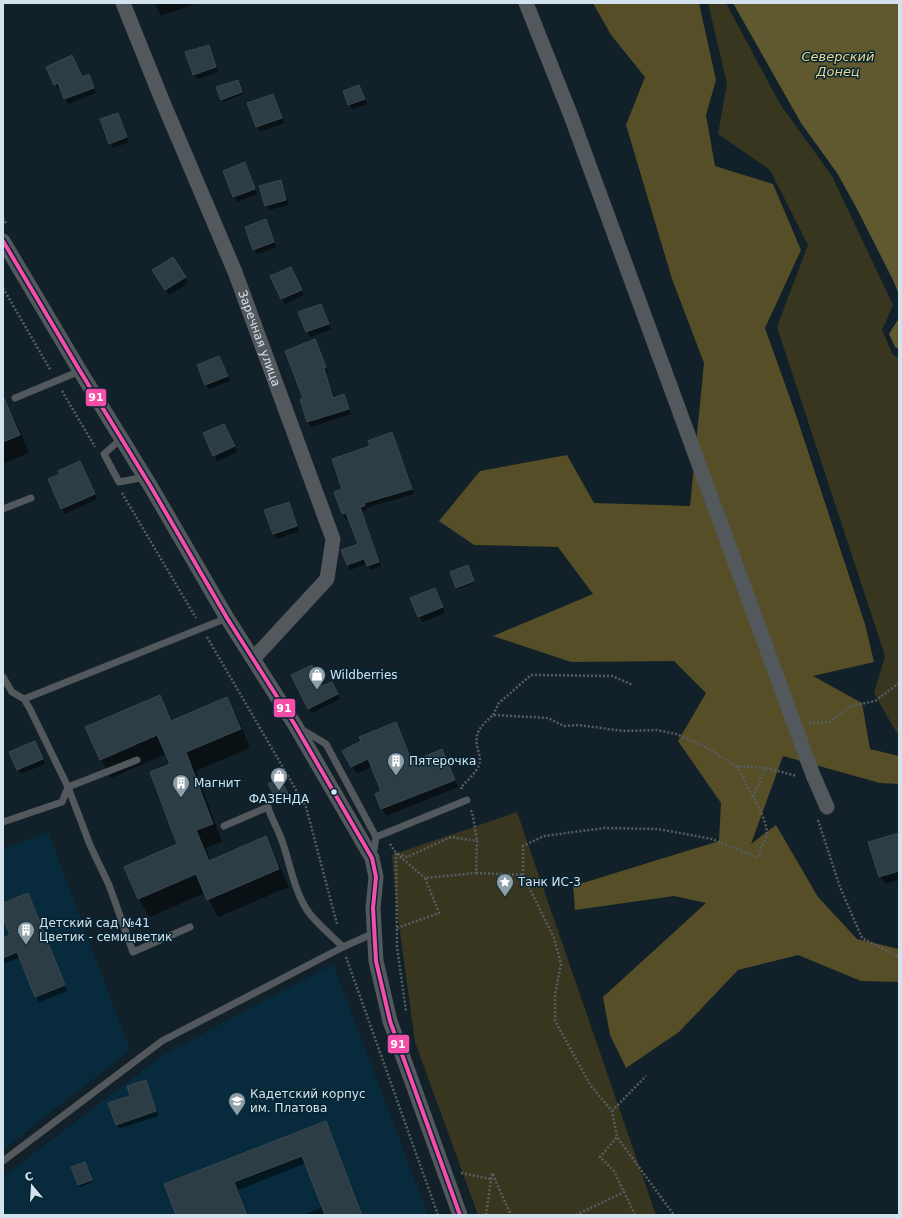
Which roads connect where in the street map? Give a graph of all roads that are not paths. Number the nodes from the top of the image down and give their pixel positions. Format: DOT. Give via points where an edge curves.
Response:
graph roads {
  1 [pos="123,3"];
  2 [pos="526,3"];
  3 [pos="3,241"];
  4 [pos="80,371"];
  5 [pos="15,398"];
  6 [pos="121,439"];
  7 [pos="145,477"];
  8 [pos="31,498"];
  9 [pos="3,509"];
  10 [pos="227,618"];
  11 [pos="254,658"];
  12 [pos="3,677"];
  13 [pos="24,699"];
  14 [pos="295,725"];
  15 [pos="137,760"];
  16 [pos="68,787"];
  17 [pos="467,800"];
  18 [pos="822,813"];
  19 [pos="3,822"];
  20 [pos="224,826"];
  21 [pos="376,837"];
  22 [pos="372,858"];
  23 [pos="190,927"];
  24 [pos="374,933"];
  25 [pos="343,947"];
  26 [pos="3,1161"];
  27 [pos="460,1215"];
  1 -- 11 [label="street, Заречная улица" via="235,272 334,539 327,579"];
  2 -- 18 [label="street" via="574,124 794,723 813,775"];
  3 -- 4 [label="street"];
  4 -- 5 [label="lane"];
  4 -- 6 [label="street"];
  6 -- 7 [label="street"];
  6 -- 7 [label="lane" via="104,454 119,482"];
  7 -- 10 [label="street"];
  8 -- 9 [label="lane"];
  10 -- 11 [label="street"];
  10 -- 13 [label="lane"];
  11 -- 14 [label="street"];
  12 -- 13 [label="lane" via="12,692"];
  13 -- 16 [label="lane"];
  14 -- 21 [label="lane" via="326,744"];
  14 -- 22 [label="street"];
  15 -- 16 [label="lane"];
  16 -- 19 [label="lane" via="62,802"];
  16 -- 23 [label="lane" via="90,845 109,885 133,952"];
  17 -- 21 [label="lane"];
  20 -- 25 [label="lane" via="268,807 281,836 297,892 307,911"];
  21 -- 22 [label="lane"];
  22 -- 24 [label="street" via="376,877"];
  24 -- 25 [label="lane"];
  24 -- 27 [label="street" via="376,961 390,1020"];
  25 -- 26 [label="lane" via="162,1041"];
}
